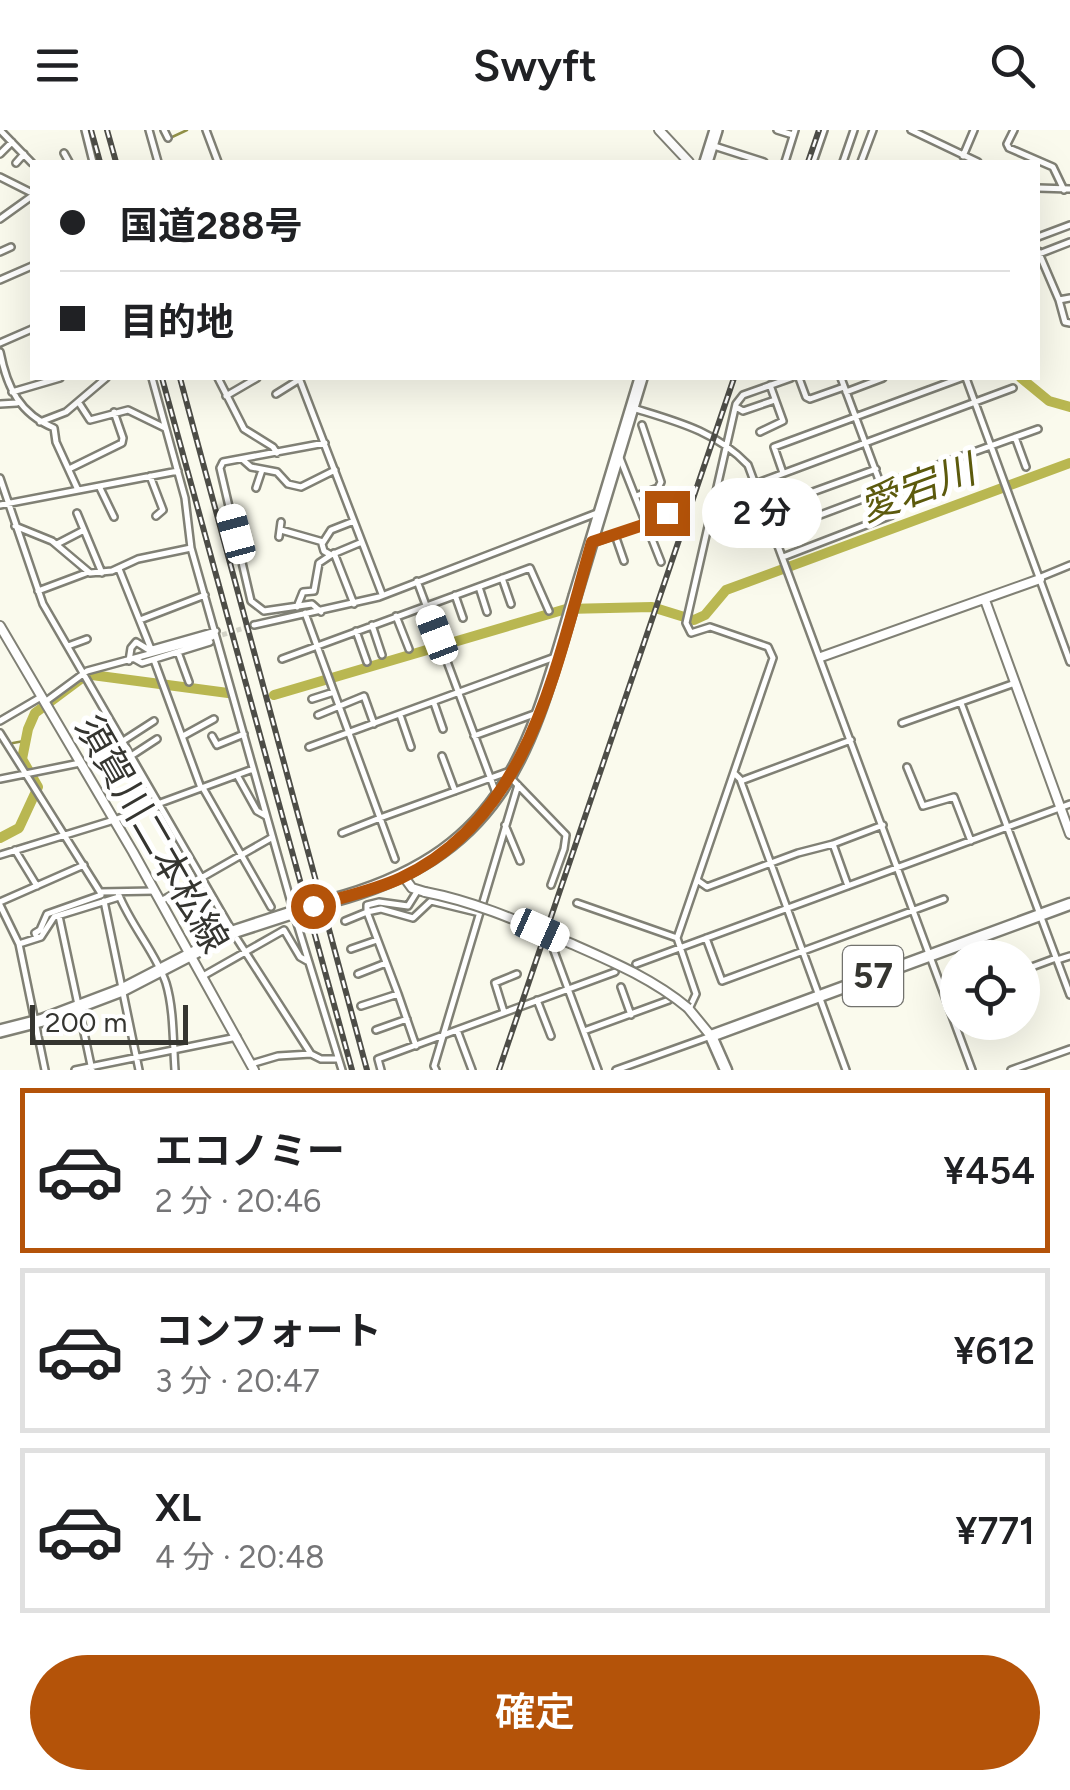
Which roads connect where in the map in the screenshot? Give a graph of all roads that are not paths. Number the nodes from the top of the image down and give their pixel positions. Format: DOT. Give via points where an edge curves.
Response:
graph roads {
  1 [pos="0,130"];
  2 [pos="84,130"];
  3 [pos="149,130"];
  4 [pos="164,130"];
  5 [pos="206,130"];
  6 [pos="659,130"];
  7 [pos="716,130"];
  8 [pos="777,130"];
  9 [pos="824,130"];
  10 [pos="854,130"];
  11 [pos="873,130"];
  12 [pos="911,130"];
  13 [pos="974,130"];
  14 [pos="1014,130"];
  15 [pos="794,133"];
  16 [pos="168,138"];
  17 [pos="12,142"];
  18 [pos="711,145"];
  19 [pos="64,152"];
  20 [pos="0,154"];
  21 [pos="24,154"];
  22 [pos="963,156"];
  23 [pos="30,160"];
  24 [pos="68,160"];
  25 [pos="93,160"];
  26 [pos="157,160"];
  27 [pos="217,160"];
  28 [pos="686,160"];
  29 [pos="707,160"];
  30 [pos="758,160"];
  31 [pos="786,160"];
  32 [pos="814,160"];
  33 [pos="843,160"];
  34 [pos="862,160"];
  35 [pos="973,160"];
  36 [pos="1037,160"];
  37 [pos="1040,161"];
  38 [pos="16,163"];
  39 [pos="0,177"];
  40 [pos="1040,188"];
  41 [pos="1067,190"];
  42 [pos="30,194"];
  43 [pos="30,196"];
  44 [pos="0,219"];
  45 [pos="1070,225"];
  46 [pos="1040,235"];
  47 [pos="1070,242"];
  48 [pos="10,247"];
  49 [pos="1040,251"];
  50 [pos="0,252"];
  51 [pos="1040,257"];
  52 [pos="30,267"];
  53 [pos="0,280"];
  54 [pos="1070,298"];
  55 [pos="1059,300"];
  56 [pos="1070,323"];
  57 [pos="30,331"];
  58 [pos="0,343"];
  59 [pos="0,352"];
  60 [pos="53,380"];
  61 [pos="104,380"];
  62 [pos="153,380"];
  63 [pos="221,380"];
  64 [pos="253,380"];
  65 [pos="296,380"];
  66 [pos="300,380"];
  67 [pos="641,380"];
  68 [pos="788,380"];
  69 [pos="796,380"];
  70 [pos="842,380"];
  71 [pos="876,380"];
  72 [pos="958,380"];
  73 [pos="965,380"];
  74 [pos="770,385"];
  75 [pos="1013,388"];
  76 [pos="845,389"];
  77 [pos="12,392"];
  78 [pos="276,394"];
  79 [pos="226,396"];
  80 [pos="775,400"];
  81 [pos="976,402"];
  82 [pos="18,403"];
  83 [pos="79,403"];
  84 [pos="0,404"];
  85 [pos="735,406"];
  86 [pos="632,408"];
  87 [pos="114,412"];
  88 [pos="856,417"];
  89 [pos="40,422"];
  90 [pos="642,425"];
  91 [pos="166,428"];
  92 [pos="1038,429"];
  93 [pos="760,432"];
  94 [pos="1015,438"];
  95 [pos="325,443"];
  96 [pos="866,443"];
  97 [pos="726,446"];
  98 [pos="992,446"];
  99 [pos="277,453"];
  100 [pos="618,456"];
  101 [pos="242,459"];
  102 [pos="1026,467"];
  103 [pos="876,468"];
  104 [pos="69,469"];
  105 [pos="262,470"];
  106 [pos="335,470"];
  107 [pos="178,471"];
  108 [pos="783,473"];
  109 [pos="150,476"];
  110 [pos="0,478"];
  111 [pos="755,484"];
  112 [pos="99,486"];
  113 [pos="256,488"];
  114 [pos="658,488"];
  115 [pos="883,488"];
  116 [pos="78,490"];
  117 [pos="636,496"];
  118 [pos="8,504"];
  119 [pos="0,505"];
  120 [pos="765,509"];
  121 [pos="77,513"];
  122 [pos="600,513"];
  123 [pos="156,516"];
  124 [pos="114,517"];
  125 [pos="354,521"];
  126 [pos="282,522"];
  127 [pos="646,524"];
  128 [pos="15,526"];
  129 [pos="84,530"];
  130 [pos="774,532"];
  131 [pos="615,535"];
  132 [pos="324,542"];
  133 [pos="362,542"];
  134 [pos="592,542"];
  135 [pos="56,544"];
  136 [pos="191,548"];
  137 [pos="333,554"];
  138 [pos="783,558"];
  139 [pos="624,561"];
  140 [pos="661,562"];
  141 [pos="1070,565"];
  142 [pos="119,569"];
  143 [pos="88,572"];
  144 [pos="102,573"];
  145 [pos="502,578"];
  146 [pos="1040,579"];
  147 [pos="416,581"];
  148 [pos="478,587"];
  149 [pos="38,591"];
  150 [pos="205,595"];
  151 [pos="382,595"];
  152 [pos="455,595"];
  153 [pos="985,600"];
  154 [pos="354,604"];
  155 [pos="511,604"];
  156 [pos="426,606"];
  157 [pos="297,607"];
  158 [pos="548,611"];
  159 [pos="321,612"];
  160 [pos="487,612"];
  161 [pos="304,613"];
  162 [pos="396,616"];
  163 [pos="463,618"];
  164 [pos="140,620"];
  165 [pos="372,625"];
  166 [pos="0,626"];
  167 [pos="254,626"];
  168 [pos="356,631"];
  169 [pos="215,636"];
  170 [pos="86,640"];
  171 [pos="68,646"];
  172 [pos="317,646"];
  173 [pos="409,650"];
  174 [pos="178,652"];
  175 [pos="151,653"];
  176 [pos="382,654"];
  177 [pos="821,657"];
  178 [pos="557,658"];
  179 [pos="282,659"];
  180 [pos="132,660"];
  181 [pos="367,662"];
  182 [pos="1070,662"];
  183 [pos="84,673"];
  184 [pos="189,682"];
  185 [pos="1015,683"];
  186 [pos="334,692"];
  187 [pos="459,693"];
  188 [pos="312,699"];
  189 [pos="43,700"];
  190 [pos="434,703"];
  191 [pos="961,703"];
  192 [pos="339,706"];
  193 [pos="540,713"];
  194 [pos="318,715"];
  195 [pos="400,715"];
  196 [pos="214,719"];
  197 [pos="0,721"];
  198 [pos="154,721"];
  199 [pos="902,723"];
  200 [pos="374,724"];
  201 [pos="443,730"];
  202 [pos="0,733"];
  203 [pos="244,734"];
  204 [pos="348,734"];
  205 [pos="183,736"];
  206 [pos="212,736"];
  207 [pos="474,736"];
  208 [pos="157,739"];
  209 [pos="851,740"];
  210 [pos="123,741"];
  211 [pos="310,747"];
  212 [pos="411,747"];
  213 [pos="131,756"];
  214 [pos="442,756"];
  215 [pos="80,763"];
  216 [pos="907,767"];
  217 [pos="254,769"];
  218 [pos="734,773"];
  219 [pos="26,774"];
  220 [pos="238,775"];
  221 [pos="514,777"];
  222 [pos="490,778"];
  223 [pos="0,779"];
  224 [pos="741,782"];
  225 [pos="202,788"];
  226 [pos="455,790"];
  227 [pos="497,796"];
  228 [pos="159,804"];
  229 [pos="1065,806"];
  230 [pos="266,816"];
  231 [pos="380,818"];
  232 [pos="114,820"];
  233 [pos="505,825"];
  234 [pos="882,825"];
  235 [pos="1006,828"];
  236 [pos="342,832"];
  237 [pos="65,834"];
  238 [pos="1070,834"];
  239 [pos="272,838"];
  240 [pos="971,841"];
  241 [pos="833,844"];
  242 [pos="15,850"];
  243 [pos="0,854"];
  244 [pos="242,854"];
  245 [pos="396,859"];
  246 [pos="520,861"];
  247 [pos="772,864"];
  248 [pos="84,865"];
  249 [pos="898,868"];
  250 [pos="202,877"];
  251 [pos="404,877"];
  252 [pos="698,880"];
  253 [pos="550,885"];
  254 [pos="37,886"];
  255 [pos="848,886"];
  256 [pos="155,891"];
  257 [pos="421,891"];
  258 [pos="119,895"];
  259 [pos="104,897"];
  260 [pos="944,899"];
  261 [pos="160,901"];
  262 [pos="577,903"];
  263 [pos="0,904"];
  264 [pos="1070,904"];
  265 [pos="292,906"];
  266 [pos="271,907"];
  267 [pos="789,908"];
  268 [pos="914,910"];
  269 [pos="366,912"];
  270 [pos="480,913"];
  271 [pos="59,916"];
  272 [pos="1039,916"];
  273 [pos="296,917"];
  274 [pos="345,922"];
  275 [pos="230,927"];
  276 [pos="37,938"];
  277 [pos="677,938"];
  278 [pos="706,938"];
  279 [pos="236,939"];
  280 [pos="377,940"];
  281 [pos="19,944"];
  282 [pos="680,948"];
  283 [pos="352,949"];
  284 [pos="554,951"];
  285 [pos="803,951"];
  286 [pos="245,952"];
  287 [pos="930,955"];
  288 [pos="190,956"];
  289 [pos="1070,956"];
  290 [pos="1057,959"];
  291 [pos="307,961"];
  292 [pos="386,963"];
  293 [pos="636,964"];
  294 [pos="1040,964"];
  295 [pos="161,970"];
  296 [pos="615,972"];
  297 [pos="358,974"];
  298 [pos="518,974"];
  299 [pos="202,977"];
  300 [pos="940,982"];
  301 [pos="620,987"];
  302 [pos="567,989"];
  303 [pos="122,990"];
  304 [pos="398,994"];
  305 [pos="1070,995"];
  306 [pos="818,996"];
  307 [pos="537,1000"];
  308 [pos="669,1000"];
  309 [pos="361,1006"];
  310 [pos="78,1008"];
  311 [pos="689,1008"];
  312 [pos="504,1012"];
  313 [pos="631,1015"];
  314 [pos="407,1019"];
  315 [pos="35,1022"];
  316 [pos="376,1030"];
  317 [pos="457,1030"];
  318 [pos="0,1031"];
  319 [pos="584,1032"];
  320 [pos="444,1036"];
  321 [pos="551,1036"];
  322 [pos="711,1036"];
  323 [pos="237,1037"];
  324 [pos="961,1040"];
  325 [pos="416,1046"];
  326 [pos="1070,1049"];
  327 [pos="174,1050"];
  328 [pos="311,1054"];
  329 [pos="136,1058"];
  330 [pos="338,1059"];
  331 [pos="252,1067"];
  332 [pos="92,1068"];
  333 [pos="434,1069"];
  334 [pos="45,1070"];
  335 [pos="75,1070"];
  336 [pos="139,1070"];
  337 [pos="174,1070"];
  338 [pos="339,1070"];
  339 [pos="381,1070"];
  340 [pos="472,1070"];
  341 [pos="598,1070"];
  342 [pos="616,1070"];
  343 [pos="726,1070"];
  344 [pos="846,1070"];
  345 [pos="972,1070"];
  346 [pos="1011,1070"];
  1 -- 17 [label="street"];
  2 -- 25 [label="street"];
  3 -- 26 [label="street"];
  4 -- 16 [label="street"];
  5 -- 27 [label="street"];
  6 -- 28 [label="street"];
  7 -- 18 [label="highway"];
  8 -- 15 [label="street"];
  9 -- 32 [label="street"];
  10 -- 33 [label="street"];
  11 -- 34 [label="street"];
  12 -- 22 [label="street"];
  13 -- 22 [label="street"];
  14 -- 36 [label="street" via="1009,148"];
  15 -- 31 [label="street"];
  17 -- 20 [label="street"];
  17 -- 21 [label="street"];
  18 -- 29 [label="highway"];
  18 -- 30 [label="street"];
  19 -- 24 [label="street"];
  21 -- 23 [label="street"];
  21 -- 38 [label="street"];
  22 -- 35 [label="street"];
  37 -- 41 [label="street" via="1053,167"];
  39 -- 42 [label="street"];
  40 -- 41 [label="street"];
  43 -- 44 [label="street"];
  45 -- 46 [label="street"];
  47 -- 49 [label="street"];
  48 -- 50 [label="street"];
  51 -- 55 [label="street"];
  52 -- 53 [label="street"];
  54 -- 55 [label="street"];
  55 -- 56 [label="street"];
  57 -- 58 [label="street"];
  59 -- 77 [label="street"];
  60 -- 77 [label="street"];
  61 -- 83 [label="street"];
  62 -- 91 [label="street"];
  63 -- 79 [label="street"];
  64 -- 79 [label="street"];
  65 -- 78 [label="street"];
  66 -- 95 [label="street"];
  67 -- 86 [label="highway"];
  68 -- 74 [label="street"];
  69 -- 76 [label="street" via="810,399"];
  70 -- 76 [label="street"];
  71 -- 76 [label="street"];
  72 -- 88 [label="street"];
  73 -- 81 [label="street"];
  74 -- 80 [label="street"];
  74 -- 85 [label="street" via="743,395"];
  75 -- 81 [label="street"];
  76 -- 88 [label="street"];
  77 -- 82 [label="street"];
  79 -- 99 [label="street" via="244,429"];
  80 -- 85 [label="street" via="744,411"];
  80 -- 93 [label="street" via="783,421"];
  81 -- 96 [label="street"];
  81 -- 98 [label="street"];
  82 -- 84 [label="street"];
  82 -- 89 [label="street"];
  83 -- 87 [label="street" via="90,420"];
  83 -- 89 [label="street"];
  85 -- 97 [label="street"];
  86 -- 97 [label="street" via="690,425"];
  86 -- 100 [label="highway"];
  87 -- 91 [label="street" via="128,410"];
  87 -- 104 [label="street" via="122,443"];
  88 -- 96 [label="street"];
  88 -- 108 [label="street" via="774,448"];
  89 -- 104 [label="street" via="54,428"];
  90 -- 114 [label="street"];
  91 -- 107 [label="street"];
  92 -- 94 [label="street"];
  94 -- 98 [label="street"];
  94 -- 102 [label="street"];
  95 -- 99 [label="street"];
  95 -- 106 [label="street"];
  96 -- 103 [label="street"];
  96 -- 108 [label="street"];
  97 -- 111 [label="street"];
  97 -- 218 [label="street" via="686,628 694,633 710,627 773,654"];
  98 -- 115 [label="street"];
  98 -- 146 [label="street"];
  99 -- 101 [label="street"];
  100 -- 117 [label="street"];
  100 -- 122 [label="highway"];
  101 -- 105 [label="street"];
  101 -- 157 [label="street" via="220,468 250,597 264,611"];
  103 -- 115 [label="street"];
  103 -- 120 [label="street"];
  104 -- 116 [label="street"];
  105 -- 106 [label="street" via="305,487"];
  105 -- 113 [label="street"];
  106 -- 125 [label="street"];
  107 -- 109 [label="street"];
  107 -- 136 [label="street"];
  108 -- 111 [label="street"];
  109 -- 112 [label="street"];
  109 -- 123 [label="street" via="164,510"];
  110 -- 118 [label="street"];
  111 -- 120 [label="street"];
  112 -- 116 [label="street"];
  112 -- 124 [label="street"];
  114 -- 117 [label="street"];
  114 -- 127 [label="street" via="667,516"];
  115 -- 130 [label="street"];
  115 -- 138 [label="street" via="891,516"];
  116 -- 118 [label="street"];
  117 -- 127 [label="street"];
  118 -- 119 [label="street"];
  118 -- 128 [label="street"];
  120 -- 130 [label="street"];
  121 -- 129 [label="street"];
  122 -- 134 [label="highway"];
  122 -- 147 [label="street"];
  125 -- 132 [label="street" via="331,530"];
  125 -- 133 [label="street"];
  126 -- 132 [label="street" via="280,533"];
  127 -- 131 [label="street"];
  127 -- 140 [label="street"];
  128 -- 135 [label="street"];
  128 -- 149 [label="street"];
  129 -- 135 [label="street"];
  129 -- 144 [label="street"];
  130 -- 138 [label="street"];
  131 -- 134 [label="street"];
  131 -- 139 [label="street"];
  132 -- 137 [label="street" via="324,551"];
  133 -- 137 [label="street"];
  133 -- 151 [label="street"];
  134 -- 178 [label="highway"];
  135 -- 143 [label="street"];
  136 -- 142 [label="street"];
  136 -- 150 [label="street"];
  137 -- 154 [label="street"];
  137 -- 157 [label="street" via="319,564 314,592 303,592"];
  138 -- 177 [label="street"];
  141 -- 146 [label="street"];
  142 -- 144 [label="street"];
  142 -- 164 [label="street"];
  143 -- 144 [label="street"];
  143 -- 149 [label="street"];
  145 -- 148 [label="street"];
  145 -- 155 [label="street"];
  145 -- 158 [label="street" via="532,569"];
  146 -- 153 [label="street"];
  146 -- 182 [label="street"];
  147 -- 151 [label="street"];
  147 -- 156 [label="street"];
  148 -- 152 [label="street"];
  148 -- 160 [label="street"];
  149 -- 171 [label="street"];
  150 -- 164 [label="street"];
  150 -- 169 [label="street"];
  151 -- 154 [label="street"];
  152 -- 156 [label="street"];
  152 -- 163 [label="street"];
  153 -- 177 [label="street"];
  153 -- 185 [label="street"];
  154 -- 159 [label="street"];
  156 -- 162 [label="street"];
  156 -- 187 [label="street"];
  157 -- 159 [label="street" via="314,604"];
  159 -- 161 [label="street"];
  161 -- 167 [label="street"];
  161 -- 172 [label="street"];
  162 -- 165 [label="street"];
  162 -- 173 [label="street"];
  164 -- 175 [label="street"];
  165 -- 168 [label="street"];
  165 -- 176 [label="street"];
  166 -- 189 [label="street, 須賀川二本松線"];
  168 -- 172 [label="street"];
  168 -- 181 [label="street"];
  169 -- 174 [label="street"];
  169 -- 175 [label="street"];
  169 -- 203 [label="street"];
  170 -- 171 [label="street"];
  171 -- 183 [label="street"];
  172 -- 179 [label="street"];
  172 -- 186 [label="street"];
  174 -- 175 [label="street"];
  174 -- 184 [label="street"];
  175 -- 180 [label="street"];
  175 -- 180 [label="street" via="136,642"];
  175 -- 205 [label="street"];
  177 -- 209 [label="street"];
  178 -- 187 [label="street"];
  178 -- 193 [label="highway"];
  180 -- 183 [label="street"];
  183 -- 189 [label="street"];
  183 -- 210 [label="street"];
  185 -- 191 [label="street"];
  185 -- 229 [label="street"];
  186 -- 188 [label="street"];
  186 -- 192 [label="street"];
  187 -- 190 [label="street"];
  187 -- 207 [label="street"];
  189 -- 197 [label="street"];
  189 -- 215 [label="street, 須賀川二本松線"];
  190 -- 195 [label="street"];
  190 -- 201 [label="street"];
  191 -- 199 [label="street"];
  191 -- 235 [label="street"];
  192 -- 194 [label="street"];
  192 -- 200 [label="street" via="364,696"];
  192 -- 204 [label="street"];
  193 -- 207 [label="street"];
  193 -- 221 [label="highway"];
  195 -- 200 [label="street"];
  195 -- 212 [label="street"];
  196 -- 205 [label="street"];
  198 -- 210 [label="street"];
  200 -- 204 [label="street"];
  202 -- 219 [label="street"];
  203 -- 206 [label="street" via="217,745"];
  203 -- 217 [label="street"];
  204 -- 211 [label="street"];
  204 -- 231 [label="street"];
  205 -- 225 [label="street"];
  207 -- 222 [label="street"];
  208 -- 213 [label="street"];
  209 -- 224 [label="street"];
  209 -- 234 [label="street"];
  210 -- 213 [label="street"];
  213 -- 228 [label="street"];
  214 -- 226 [label="street"];
  215 -- 219 [label="street"];
  215 -- 232 [label="street, 須賀川二本松線"];
  216 -- 240 [label="street" via="923,806 954,797"];
  217 -- 220 [label="street"];
  217 -- 230 [label="street"];
  218 -- 224 [label="street"];
  218 -- 252 [label="street"];
  219 -- 223 [label="street"];
  219 -- 237 [label="street"];
  220 -- 225 [label="street"];
  220 -- 230 [label="street"];
  221 -- 222 [label="street"];
  221 -- 227 [label="highway"];
  221 -- 233 [label="street"];
  221 -- 253 [label="street" via="566,836"];
  222 -- 226 [label="street"];
  222 -- 227 [label="street"];
  224 -- 247 [label="street"];
  225 -- 228 [label="street"];
  225 -- 244 [label="street"];
  226 -- 231 [label="street"];
  227 -- 251 [label="highway" via="450,846"];
  228 -- 232 [label="street"];
  228 -- 250 [label="street"];
  229 -- 235 [label="street"];
  229 -- 238 [label="street"];
  230 -- 239 [label="street"];
  231 -- 236 [label="street"];
  231 -- 245 [label="street"];
  232 -- 237 [label="street"];
  232 -- 256 [label="street, 須賀川二本松線"];
  233 -- 246 [label="street"];
  233 -- 270 [label="street"];
  234 -- 241 [label="street"];
  234 -- 249 [label="street"];
  235 -- 240 [label="street"];
  235 -- 272 [label="street"];
  237 -- 242 [label="street"];
  237 -- 248 [label="street"];
  239 -- 244 [label="street"];
  239 -- 265 [label="street"];
  240 -- 249 [label="street"];
  241 -- 247 [label="street"];
  241 -- 255 [label="street"];
  242 -- 243 [label="street"];
  242 -- 254 [label="street"];
  244 -- 250 [label="street"];
  244 -- 266 [label="street"];
  247 -- 252 [label="street" via="706,887"];
  247 -- 267 [label="street"];
  248 -- 254 [label="street"];
  248 -- 259 [label="street"];
  249 -- 255 [label="street"];
  249 -- 268 [label="street"];
  250 -- 261 [label="street"];
  250 -- 275 [label="street"];
  251 -- 257 [label="street"];
  251 -- 288 [label="highway, bridge" via="250,925"];
  252 -- 277 [label="street"];
  254 -- 263 [label="street"];
  255 -- 267 [label="street"];
  256 -- 258 [label="street"];
  256 -- 261 [label="street, 須賀川二本松線"];
  257 -- 269 [label="street" via="408,906 379,902"];
  257 -- 311 [label="street, bridge" via="509,916 650,980"];
  258 -- 259 [label="street"];
  258 -- 295 [label="street"];
  259 -- 271 [label="street"];
  259 -- 276 [label="street" via="47,914"];
  259 -- 303 [label="street"];
  260 -- 268 [label="street"];
  261 -- 288 [label="street, 須賀川二本松線"];
  262 -- 277 [label="street"];
  263 -- 281 [label="street"];
  264 -- 272 [label="main road, 57"];
  267 -- 278 [label="street"];
  267 -- 285 [label="street"];
  268 -- 285 [label="street"];
  268 -- 287 [label="street"];
  269 -- 270 [label="street" via="378,908 414,918 431,901"];
  269 -- 274 [label="street"];
  269 -- 280 [label="street"];
  270 -- 320 [label="street"];
  271 -- 276 [label="street"];
  271 -- 310 [label="street"];
  272 -- 287 [label="main road, 57"];
  272 -- 290 [label="street"];
  273 -- 291 [label="street"];
  276 -- 281 [label="street"];
  277 -- 282 [label="street"];
  278 -- 282 [label="street"];
  278 -- 285 [label="street" via="722,981"];
  279 -- 286 [label="street"];
  280 -- 283 [label="street"];
  280 -- 292 [label="street"];
  281 -- 315 [label="street"];
  282 -- 293 [label="street"];
  282 -- 311 [label="street" via="696,994"];
  284 -- 302 [label="street"];
  285 -- 306 [label="street"];
  286 -- 291 [label="street" via="284,930"];
  286 -- 299 [label="street"];
  286 -- 328 [label="street"];
  287 -- 300 [label="street"];
  287 -- 306 [label="main road, 57"];
  288 -- 295 [label="highway"];
  288 -- 299 [label="street, 須賀川二本松線"];
  289 -- 290 [label="street"];
  290 -- 294 [label="street"];
  290 -- 305 [label="street"];
  291 -- 330 [label="street"];
  292 -- 297 [label="street"];
  292 -- 304 [label="street"];
  295 -- 303 [label="highway"];
  295 -- 327 [label="street"];
  296 -- 302 [label="street"];
  298 -- 312 [label="street" via="496,983"];
  299 -- 323 [label="street, 須賀川二本松線"];
  301 -- 313 [label="street"];
  302 -- 307 [label="street"];
  302 -- 319 [label="street"];
  303 -- 310 [label="highway"];
  303 -- 329 [label="street"];
  304 -- 309 [label="street"];
  304 -- 314 [label="street"];
  306 -- 322 [label="main road, 57"];
  306 -- 344 [label="street"];
  307 -- 312 [label="street"];
  307 -- 321 [label="street"];
  308 -- 313 [label="street"];
  310 -- 315 [label="highway"];
  310 -- 332 [label="street"];
  311 -- 322 [label="street"];
  312 -- 317 [label="street"];
  313 -- 319 [label="street"];
  314 -- 316 [label="street"];
  314 -- 325 [label="street"];
  315 -- 318 [label="highway"];
  315 -- 334 [label="street"];
  317 -- 320 [label="street"];
  317 -- 340 [label="street"];
  319 -- 341 [label="street"];
  320 -- 325 [label="street"];
  320 -- 333 [label="street"];
  322 -- 342 [label="street"];
  322 -- 343 [label="main road"];
  323 -- 327 [label="street"];
  323 -- 331 [label="street, 須賀川二本松線"];
  324 -- 345 [label="street"];
  325 -- 339 [label="street" via="378,1059"];
  326 -- 346 [label="street"];
  327 -- 329 [label="street"];
  327 -- 337 [label="street"];
  328 -- 330 [label="street"];
  328 -- 331 [label="street" via="278,1056"];
  329 -- 332 [label="street"];
  329 -- 336 [label="street"];
  330 -- 338 [label="street"];
  332 -- 335 [label="street"];
}
